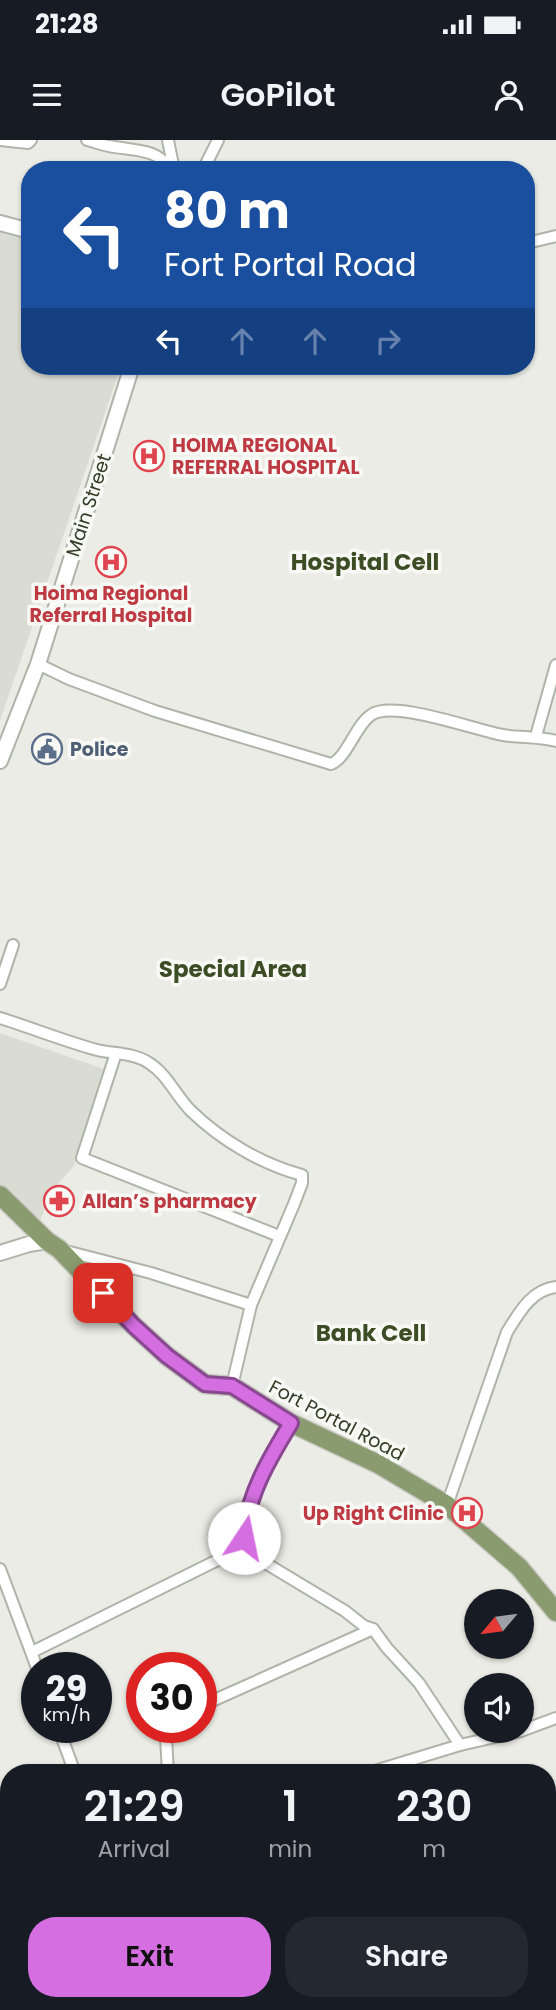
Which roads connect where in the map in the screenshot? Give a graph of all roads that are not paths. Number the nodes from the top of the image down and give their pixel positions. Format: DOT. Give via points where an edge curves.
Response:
graph roads {
  1 [pos="0,140"];
  2 [pos="31,140"];
  3 [pos="87,140"];
  4 [pos="168,140"];
  5 [pos="218,140"];
  6 [pos="165,161"];
  7 [pos="171,161"];
  8 [pos="207,161"];
  9 [pos="0,223"];
  10 [pos="21,229"];
  11 [pos="556,236"];
  12 [pos="535,241"];
  13 [pos="129,375"];
  14 [pos="37,664"];
  15 [pos="556,666"];
  16 [pos="536,736"];
  17 [pos="556,741"];
  18 [pos="0,761"];
  19 [pos="13,945"];
  20 [pos="0,984"];
  21 [pos="0,1018"];
  22 [pos="117,1053"];
  23 [pos="1,1198"];
  24 [pos="279,1236"];
  25 [pos="53,1245"];
  26 [pos="0,1253"];
  27 [pos="556,1287"];
  28 [pos="251,1305"];
  29 [pos="232,1386"];
  30 [pos="291,1423"];
  31 [pos="447,1505"];
  32 [pos="246,1546"];
  33 [pos="0,1569"];
  34 [pos="556,1612"];
  35 [pos="373,1629"];
  36 [pos="32,1651"];
  37 [pos="217,1699"];
  38 [pos="556,1718"];
  39 [pos="64,1743"];
  40 [pos="166,1743"];
  41 [pos="460,1745"];
  42 [pos="72,1764"];
  43 [pos="168,1764"];
  44 [pos="398,1764"];
  1 -- 2 [label="street"];
  3 -- 6 [label="street" via="147,151"];
  4 -- 7 [label="street"];
  5 -- 8 [label="street"];
  9 -- 10 [label="street"];
  11 -- 12 [label="street"];
  13 -- 14 [label="street, Main Street"];
  14 -- 16 [label="street" via="155,710 331,764 373,713 384,711 424,715 500,735"];
  14 -- 18 [label="street, Main Street"];
  15 -- 16 [label="street"];
  16 -- 17 [label="street"];
  19 -- 20 [label="street"];
  21 -- 22 [label="street"];
  22 -- 24 [label="street" via="146,1060 160,1070 191,1111 228,1141 282,1170 302,1175 295,1204"];
  22 -- 24 [label="street" via="82,1158"];
  23 -- 25 [label="main road, Fort Portal Road"];
  24 -- 28 [label="street"];
  25 -- 26 [label="street" via="29,1244"];
  25 -- 28 [label="street"];
  25 -- 29 [label="main road, Fort Portal Road" via="167,1356 205,1384"];
  27 -- 31 [label="street" via="534,1295 507,1332"];
  28 -- 29 [label="street"];
  29 -- 30 [label="main road, Fort Portal Road"];
  30 -- 31 [label="main road, Fort Portal Road"];
  30 -- 32 [label="street" via="251,1500 244,1528"];
  31 -- 34 [label="main road, Fort Portal Road" via="519,1567"];
  32 -- 35 [label="street" via="257,1558"];
  32 -- 36 [label="street"];
  33 -- 36 [label="street"];
  35 -- 37 [label="street"];
  35 -- 41 [label="street" via="419,1683"];
  38 -- 41 [label="street"];
  39 -- 42 [label="street"];
  40 -- 43 [label="street"];
  41 -- 44 [label="street"];
}
